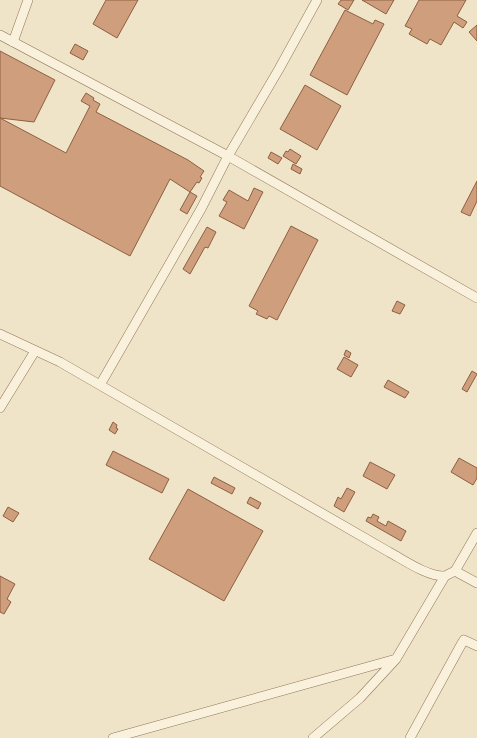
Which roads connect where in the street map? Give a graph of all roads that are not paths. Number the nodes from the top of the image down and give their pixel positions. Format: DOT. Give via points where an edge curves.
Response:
graph roads {
  1 [pos="28,0"];
  2 [pos="317,0"];
  3 [pos="0,35"];
  4 [pos="13,42"];
  5 [pos="228,156"];
  6 [pos="477,298"];
  7 [pos="0,334"];
  8 [pos="34,351"];
  9 [pos="100,385"];
  10 [pos="0,408"];
  11 [pos="477,533"];
  12 [pos="454,571"];
  13 [pos="446,576"];
  14 [pos="477,583"];
  15 [pos="477,646"];
  16 [pos="396,659"];
  17 [pos="113,738"];
  18 [pos="313,738"];
  19 [pos="410,738"];
  1 -- 4 [label="lane"];
  2 -- 5 [label="lane"];
  3 -- 4 [label="lane"];
  4 -- 5 [label="lane"];
  5 -- 6 [label="lane"];
  5 -- 9 [label="lane" via="202,209"];
  7 -- 8 [label="lane"];
  8 -- 9 [label="lane" via="60,362"];
  8 -- 10 [label="lane"];
  9 -- 13 [label="lane" via="389,552 425,571"];
  11 -- 12 [label="lane"];
  12 -- 13 [label="lane"];
  12 -- 14 [label="lane"];
  13 -- 16 [label="lane"];
  15 -- 19 [label="lane" via="464,640"];
  16 -- 17 [label="lane"];
  16 -- 18 [label="lane" via="360,698"];
}
